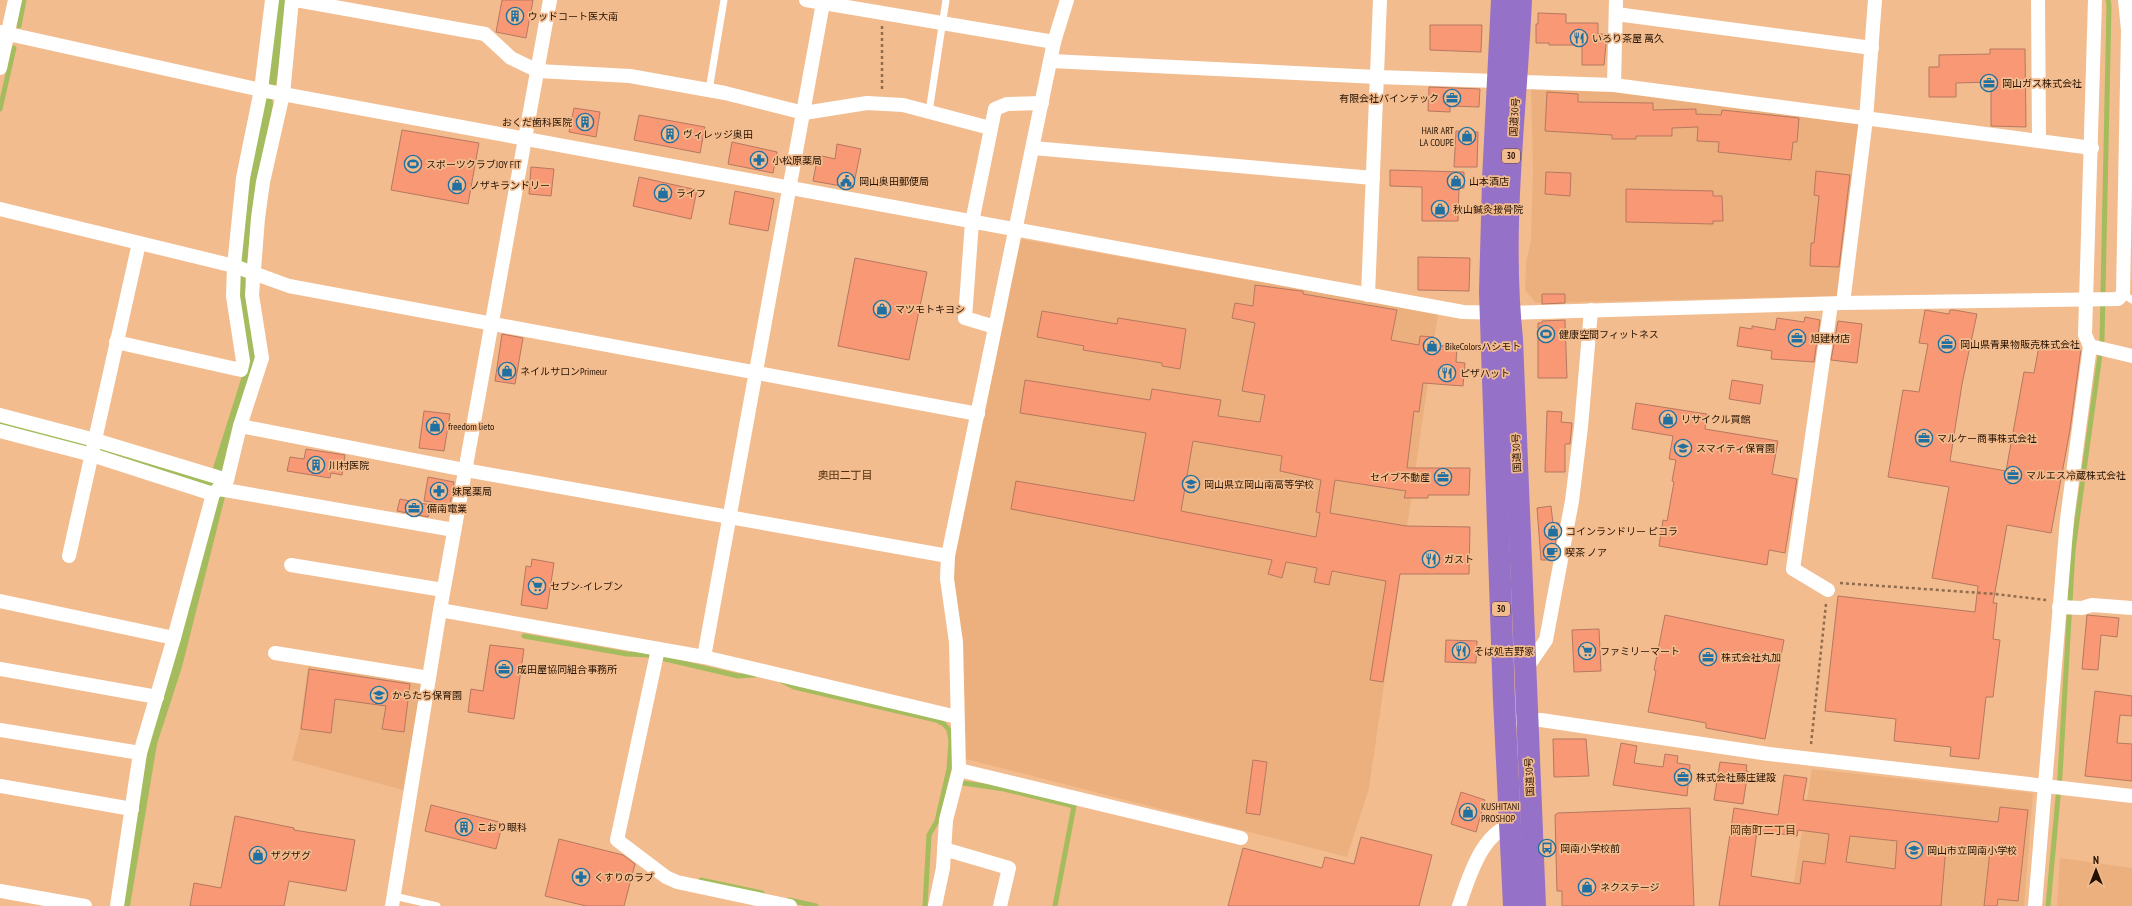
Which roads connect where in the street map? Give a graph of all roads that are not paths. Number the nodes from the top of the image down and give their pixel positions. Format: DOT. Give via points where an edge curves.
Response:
graph roads {
  1 [pos="15,0"];
  2 [pos="272,0"];
  3 [pos="292,0"];
  4 [pos="296,0"];
  5 [pos="550,0"];
  6 [pos="724,0"];
  7 [pos="806,0"];
  8 [pos="946,0"];
  9 [pos="1067,0"];
  10 [pos="1380,0"];
  11 [pos="1502,0"];
  12 [pos="1520,0"];
  13 [pos="1875,0"];
  14 [pos="2038,0"];
  15 [pos="2095,0"];
  16 [pos="2126,0"];
  17 [pos="823,3"];
  18 [pos="1616,7"];
  19 [pos="942,23"];
  20 [pos="4,33"];
  21 [pos="1054,42"];
  22 [pos="1872,48"];
  23 [pos="1051,61"];
  24 [pos="0,68"];
  25 [pos="538,71"];
  26 [pos="1377,77"];
  27 [pos="1508,81"];
  28 [pos="1614,85"];
  29 [pos="260,90"];
  30 [pos="709,90"];
  31 [pos="283,94"];
  32 [pos="1042,103"];
  33 [pos="929,112"];
  34 [pos="804,113"];
  35 [pos="1866,119"];
  36 [pos="990,128"];
  37 [pos="526,140"];
  38 [pos="2039,141"];
  39 [pos="1033,148"];
  40 [pos="2092,148"];
  41 [pos="1373,178"];
  42 [pos="791,187"];
  43 [pos="0,209"];
  44 [pos="972,222"];
  45 [pos="1014,230"];
  46 [pos="139,242"];
  47 [pos="234,266"];
  48 [pos="254,274"];
  49 [pos="1368,295"];
  50 [pos="2122,298"];
  51 [pos="2088,301"];
  52 [pos="1837,304"];
  53 [pos="1591,310"];
  54 [pos="1500,312"];
  55 [pos="491,322"];
  56 [pos="995,327"];
  57 [pos="116,342"];
  58 [pos="2091,347"];
  59 [pos="2132,356"];
  60 [pos="756,372"];
  61 [pos="978,414"];
  62 [pos="0,415"];
  63 [pos="240,426"];
  64 [pos="0,431"];
  65 [pos="94,447"];
  66 [pos="465,470"];
  67 [pos="221,487"];
  68 [pos="730,517"];
  69 [pos="454,530"];
  70 [pos="69,556"];
  71 [pos="948,556"];
  72 [pos="291,566"];
  73 [pos="1827,589"];
  74 [pos="444,590"];
  75 [pos="0,601"];
  76 [pos="2061,605"];
  77 [pos="2132,608"];
  78 [pos="440,610"];
  79 [pos="174,638"];
  80 [pos="275,652"];
  81 [pos="657,655"];
  82 [pos="704,657"];
  83 [pos="0,669"];
  84 [pos="1524,671"];
  85 [pos="429,678"];
  86 [pos="157,697"];
  87 [pos="957,717"];
  88 [pos="1504,720"];
  89 [pos="1526,720"];
  90 [pos="0,730"];
  91 [pos="140,753"];
  92 [pos="959,770"];
  93 [pos="0,786"];
  94 [pos="2046,786"];
  95 [pos="2132,796"];
  96 [pos="132,809"];
  97 [pos="1521,825"];
  98 [pos="1241,838"];
  99 [pos="944,848"];
  100 [pos="0,890"];
  101 [pos="393,901"];
  102 [pos="85,906"];
  103 [pos="117,906"];
  104 [pos="437,906"];
  105 [pos="790,906"];
  106 [pos="935,906"];
  107 [pos="1000,906"];
  108 [pos="1459,906"];
  109 [pos="1514,906"];
  110 [pos="1535,906"];
  111 [pos="2035,906"];
  1 -- 20 [label="street"];
  2 -- 29 [label="street"];
  3 -- 31 [label="street"];
  4 -- 25 [label="street" via="485,34 511,58"];
  5 -- 25 [label="street"];
  6 -- 30 [label="lane"];
  7 -- 17 [label="street"];
  8 -- 19 [label="lane"];
  9 -- 21 [label="street"];
  10 -- 26 [label="street"];
  11 -- 27 [label="highway, 国道30号 / 30"];
  12 -- 27 [label="highway, 国道30号 / 30"];
  13 -- 22 [label="street"];
  14 -- 38 [label="street"];
  15 -- 40 [label="street"];
  16 -- 50 [label="street" via="2128,30"];
  17 -- 19 [label="street"];
  17 -- 34 [label="street"];
  18 -- 22 [label="street"];
  18 -- 28 [label="street"];
  19 -- 21 [label="street"];
  19 -- 33 [label="lane"];
  20 -- 24 [label="street"];
  20 -- 29 [label="street"];
  21 -- 23 [label="street"];
  22 -- 35 [label="street"];
  23 -- 26 [label="street"];
  23 -- 32 [label="street"];
  25 -- 30 [label="street" via="630,76"];
  25 -- 37 [label="street"];
  26 -- 27 [label="street"];
  26 -- 41 [label="street"];
  27 -- 28 [label="street"];
  27 -- 54 [label="highway, 国道30号 / 30" via="1493,180"];
  28 -- 35 [label="street"];
  29 -- 31 [label="street"];
  29 -- 47 [label="street" via="244,178"];
  30 -- 34 [label="street"];
  31 -- 37 [label="street"];
  31 -- 48 [label="street" via="263,182"];
  32 -- 36 [label="street" via="1008,104 996,110"];
  32 -- 39 [label="street"];
  33 -- 34 [label="street" via="903,106 867,103"];
  33 -- 36 [label="street"];
  34 -- 42 [label="street"];
  35 -- 38 [label="street"];
  35 -- 52 [label="street"];
  36 -- 44 [label="street"];
  37 -- 42 [label="street"];
  37 -- 55 [label="street"];
  38 -- 40 [label="street"];
  39 -- 41 [label="street"];
  39 -- 45 [label="street"];
  40 -- 51 [label="street"];
  41 -- 49 [label="street"];
  42 -- 44 [label="street"];
  42 -- 60 [label="street"];
  43 -- 46 [label="street"];
  44 -- 45 [label="street"];
  44 -- 56 [label="street" via="965,318"];
  45 -- 49 [label="street"];
  45 -- 56 [label="street"];
  46 -- 47 [label="street"];
  46 -- 57 [label="street"];
  47 -- 48 [label="street"];
  47 -- 57 [label="street" via="233,296 243,361 241,370"];
  48 -- 55 [label="street" via="289,286"];
  48 -- 63 [label="street" via="252,295 262,358"];
  49 -- 54 [label="street" via="1463,312"];
  50 -- 51 [label="street"];
  51 -- 52 [label="street"];
  51 -- 58 [label="street" via="2086,335"];
  52 -- 53 [label="street"];
  52 -- 73 [label="street" via="1793,569"];
  53 -- 54 [label="street"];
  53 -- 84 [label="street" via="1581,427 1569,517 1546,640"];
  54 -- 84 [label="highway, 国道30号 / 30" via="1512,338"];
  54 -- 88 [label="highway, 国道30号 / 30"];
  55 -- 60 [label="street"];
  55 -- 66 [label="street"];
  56 -- 61 [label="street"];
  57 -- 65 [label="street"];
  58 -- 59 [label="street"];
  58 -- 76 [label="street" via="2074,452"];
  60 -- 61 [label="street"];
  60 -- 68 [label="street"];
  61 -- 71 [label="street"];
  62 -- 65 [label="street"];
  63 -- 66 [label="street"];
  63 -- 67 [label="street"];
  64 -- 65 [label="street"];
  65 -- 67 [label="street"];
  65 -- 67 [label="street" via="207,474"];
  65 -- 70 [label="street"];
  66 -- 68 [label="street"];
  66 -- 69 [label="street"];
  67 -- 69 [label="street"];
  67 -- 79 [label="street"];
  68 -- 71 [label="street"];
  68 -- 82 [label="street"];
  69 -- 74 [label="street"];
  71 -- 87 [label="street" via="946,580 956,642"];
  72 -- 74 [label="street"];
  74 -- 78 [label="street"];
  75 -- 79 [label="street"];
  76 -- 77 [label="street" via="2082,608 2092,605"];
  76 -- 94 [label="street"];
  78 -- 81 [label="street"];
  78 -- 85 [label="street"];
  79 -- 86 [label="street"];
  80 -- 85 [label="street"];
  81 -- 82 [label="street"];
  81 -- 105 [label="street" via="617,840 666,877 677,882"];
  82 -- 87 [label="street"];
  83 -- 86 [label="street"];
  84 -- 89 [label="highway, 国道30号 / 30"];
  85 -- 101 [label="street"];
  86 -- 91 [label="street"];
  87 -- 92 [label="street"];
  88 -- 89 [label="street"];
  88 -- 97 [label="highway, 国道30号 / 30"];
  89 -- 94 [label="street" via="1541,720 1809,759"];
  89 -- 97 [label="highway, 国道30号 / 30"];
  90 -- 91 [label="street"];
  91 -- 96 [label="street"];
  92 -- 98 [label="street"];
  92 -- 99 [label="street" via="946,820"];
  93 -- 96 [label="street"];
  94 -- 95 [label="street"];
  94 -- 111 [label="street"];
  96 -- 103 [label="street"];
  97 -- 108 [label="street" via="1494,836 1473,863"];
  97 -- 109 [label="highway, 国道30号 / 30"];
  97 -- 110 [label="highway, 国道30号 / 30"];
  99 -- 106 [label="street" via="943,868"];
  99 -- 107 [label="street" via="1009,868"];
  100 -- 102 [label="street"];
  101 -- 104 [label="lane"];
}
